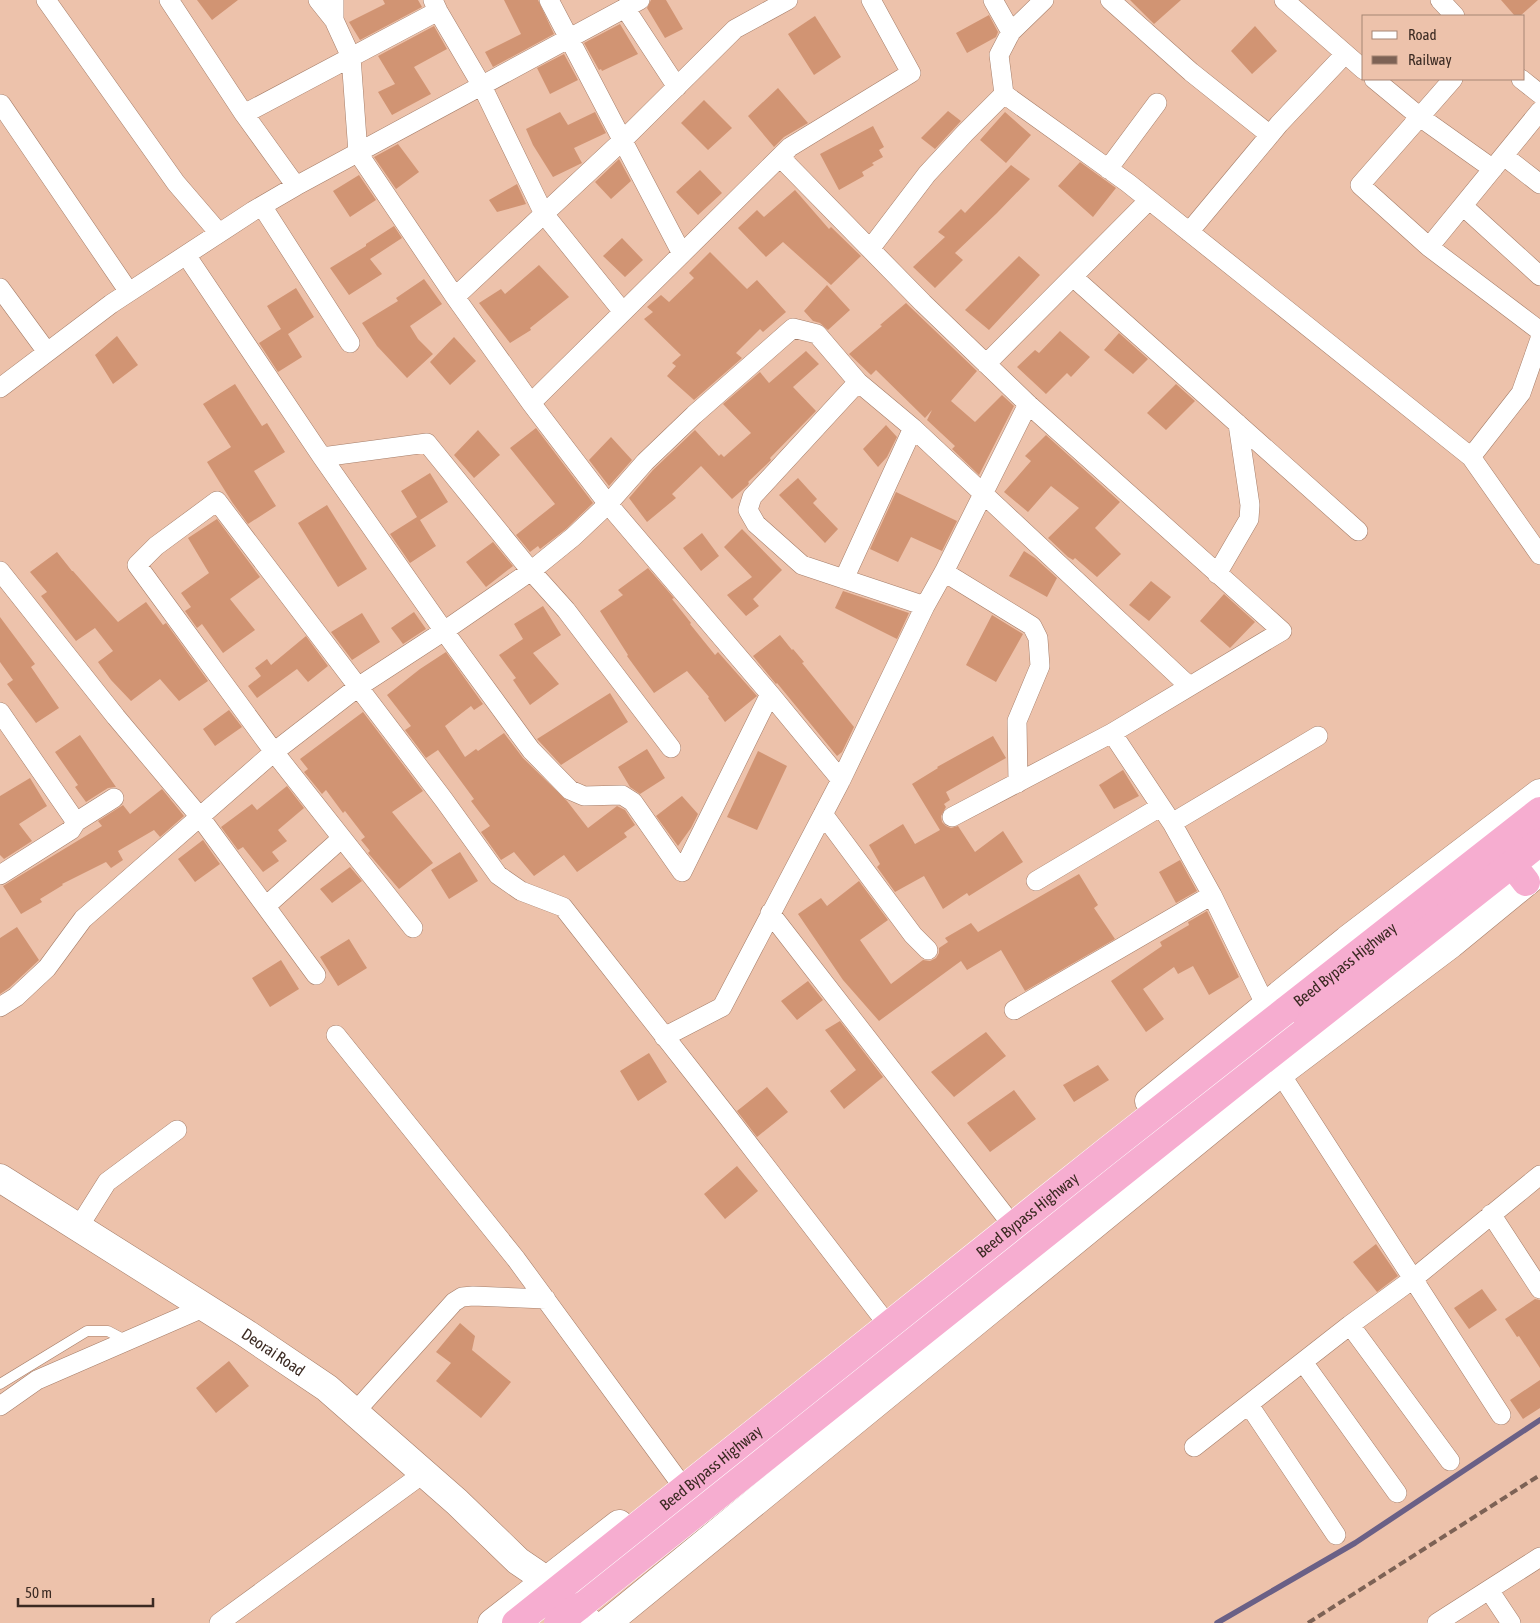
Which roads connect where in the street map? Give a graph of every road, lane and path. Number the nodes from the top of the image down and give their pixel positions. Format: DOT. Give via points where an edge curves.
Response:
graph roads {
  1 [pos="46,0"];
  2 [pos="168,0"];
  3 [pos="318,0"];
  4 [pos="334,0"];
  5 [pos="549,0"];
  6 [pos="788,0"];
  7 [pos="871,0"];
  8 [pos="993,0"];
  9 [pos="1044,0"];
  10 [pos="1110,0"];
  11 [pos="1284,0"];
  12 [pos="1440,0"];
  13 [pos="632,4"];
  14 [pos="436,6"];
  15 [pos="1454,15"];
  16 [pos="334,20"];
  17 [pos="1011,32"];
  18 [pos="569,39"];
  19 [pos="1345,54"];
  20 [pos="350,57"];
  21 [pos="1362,68"];
  22 [pos="1375,80"];
  23 [pos="1452,80"];
  24 [pos="1522,80"];
  25 [pos="482,86"];
  26 [pos="677,87"];
  27 [pos="1004,94"];
  28 [pos="1540,94"];
  29 [pos="1158,103"];
  30 [pos="1,104"];
  31 [pos="1540,111"];
  32 [pos="244,114"];
  33 [pos="1420,117"];
  34 [pos="1270,135"];
  35 [pos="623,140"];
  36 [pos="358,153"];
  37 [pos="780,157"];
  38 [pos="1498,162"];
  39 [pos="1108,169"];
  40 [pos="1540,184"];
  41 [pos="296,186"];
  42 [pos="1149,200"];
  43 [pos="262,206"];
  44 [pos="1463,206"];
  45 [pos="544,214"];
  46 [pos="1189,232"];
  47 [pos="219,234"];
  48 [pos="1429,247"];
  49 [pos="870,249"];
  50 [pos="682,254"];
  51 [pos="186,255"];
  52 [pos="1540,276"];
  53 [pos="1073,277"];
  54 [pos="0,288"];
  55 [pos="129,292"];
  56 [pos="455,297"];
  57 [pos="623,312"];
  58 [pos="1540,331"];
  59 [pos="1540,339"];
  60 [pos="350,343"];
  61 [pos="47,352"];
  62 [pos="986,364"];
  63 [pos="858,382"];
  64 [pos="0,388"];
  65 [pos="531,403"];
  66 [pos="1028,404"];
  67 [pos="1238,424"];
  68 [pos="912,428"];
  69 [pos="322,457"];
  70 [pos="1470,457"];
  71 [pos="983,494"];
  72 [pos="608,504"];
  73 [pos="1358,530"];
  74 [pos="1540,555"];
  75 [pos="531,571"];
  76 [pos="0,572"];
  77 [pos="944,572"];
  78 [pos="1217,574"];
  79 [pos="844,579"];
  80 [pos="925,606"];
  81 [pos="444,631"];
  82 [pos="1189,686"];
  83 [pos="358,687"];
  84 [pos="770,694"];
  85 [pos="0,712"];
  86 [pos="1112,733"];
  87 [pos="1318,736"];
  88 [pos="671,748"];
  89 [pos="274,752"];
  90 [pos="840,780"];
  91 [pos="1018,782"];
  92 [pos="1540,793"];
  93 [pos="114,798"];
  94 [pos="1160,807"];
  95 [pos="1540,811"];
  96 [pos="823,814"];
  97 [pos="200,817"];
  98 [pos="952,817"];
  99 [pos="76,822"];
  100 [pos="1172,823"];
  101 [pos="342,838"];
  102 [pos="1540,842"];
  103 [pos="1513,859"];
  104 [pos="0,875"];
  105 [pos="1036,881"];
  106 [pos="1212,894"];
  107 [pos="266,906"];
  108 [pos="770,914"];
  109 [pos="412,928"];
  110 [pos="928,950"];
  111 [pos="316,975"];
  112 [pos="0,1007"];
  113 [pos="1014,1010"];
  114 [pos="1284,1016"];
  115 [pos="336,1035"];
  116 [pos="664,1037"];
  117 [pos="1280,1073"];
  118 [pos="177,1130"];
  119 [pos="1540,1175"];
  120 [pos="0,1178"];
  121 [pos="1491,1214"];
  122 [pos="1006,1217"];
  123 [pos="78,1228"];
  124 [pos="1413,1279"];
  125 [pos="1540,1289"];
  126 [pos="541,1293"];
  127 [pos="205,1307"];
  128 [pos="880,1316"];
  129 [pos="1350,1325"];
  130 [pos="127,1341"];
  131 [pos="1303,1362"];
  132 [pos="0,1384"];
  133 [pos="1249,1405"];
  134 [pos="0,1406"];
  135 [pos="355,1412"];
  136 [pos="1501,1415"];
  137 [pos="1194,1447"];
  138 [pos="1450,1462"];
  139 [pos="424,1472"];
  140 [pos="678,1480"];
  141 [pos="1397,1493"];
  142 [pos="1336,1535"];
  143 [pos="1540,1558"];
  144 [pos="538,1586"];
  145 [pos="1489,1590"];
  146 [pos="1441,1622"];
  147 [pos="219,1623"];
  148 [pos="492,1623"];
  149 [pos="516,1623"];
  150 [pos="558,1623"];
  151 [pos="562,1623"];
  152 [pos="590,1623"];
  153 [pos="607,1623"];
  154 [pos="1511,1623"];
  1 -- 47 [label="street" via="176,183"];
  2 -- 32 [label="street"];
  3 -- 16 [label="street"];
  4 -- 16 [label="street"];
  5 -- 18 [label="street"];
  6 -- 26 [label="street" via="736,29"];
  7 -- 37 [label="street" via="911,73 790,147"];
  8 -- 17 [label="street"];
  9 -- 17 [label="street"];
  10 -- 34 [label="street" via="1191,72"];
  11 -- 19 [label="street"];
  12 -- 15 [label="street"];
  13 -- 18 [label="street"];
  13 -- 26 [label="street"];
  14 -- 20 [label="street"];
  14 -- 25 [label="street"];
  16 -- 20 [label="street"];
  17 -- 27 [label="street" via="999,55"];
  18 -- 25 [label="street"];
  18 -- 35 [label="street"];
  19 -- 21 [label="street"];
  19 -- 34 [label="street"];
  20 -- 32 [label="street"];
  20 -- 36 [label="street"];
  22 -- 33 [label="street"];
  23 -- 33 [label="street"];
  24 -- 28 [label="street"];
  25 -- 36 [label="street"];
  25 -- 45 [label="street"];
  26 -- 35 [label="street"];
  27 -- 39 [label="street"];
  27 -- 49 [label="street" via="927,174"];
  29 -- 39 [label="street"];
  30 -- 55 [label="street"];
  31 -- 38 [label="street"];
  32 -- 41 [label="street"];
  33 -- 38 [label="street"];
  33 -- 48 [label="street" via="1360,185"];
  34 -- 46 [label="street"];
  35 -- 45 [label="street"];
  35 -- 50 [label="street"];
  36 -- 41 [label="street"];
  36 -- 56 [label="street"];
  37 -- 49 [label="street"];
  37 -- 50 [label="street"];
  38 -- 40 [label="street"];
  38 -- 44 [label="street"];
  39 -- 42 [label="street"];
  41 -- 43 [label="street"];
  42 -- 46 [label="street"];
  42 -- 53 [label="street"];
  43 -- 47 [label="street"];
  43 -- 60 [label="street"];
  44 -- 48 [label="street"];
  44 -- 52 [label="street"];
  45 -- 56 [label="street"];
  45 -- 57 [label="street"];
  46 -- 70 [label="street"];
  47 -- 51 [label="street"];
  48 -- 58 [label="street"];
  49 -- 62 [label="street"];
  50 -- 57 [label="street"];
  51 -- 55 [label="street"];
  51 -- 69 [label="street"];
  53 -- 62 [label="street"];
  53 -- 67 [label="street"];
  54 -- 61 [label="street"];
  55 -- 61 [label="street"];
  56 -- 65 [label="street"];
  57 -- 65 [label="street"];
  59 -- 70 [label="street" via="1521,393"];
  61 -- 64 [label="street"];
  62 -- 66 [label="street"];
  63 -- 68 [label="street"];
  63 -- 72 [label="street" via="817,334 792,328 694,415 645,462"];
  63 -- 79 [label="street" via="752,498 748,510 756,524 802,565"];
  65 -- 72 [label="street"];
  66 -- 71 [label="street"];
  66 -- 78 [label="street"];
  67 -- 73 [label="street"];
  67 -- 78 [label="street" via="1250,505 1249,519"];
  68 -- 71 [label="street"];
  68 -- 79 [label="street"];
  69 -- 75 [label="street" via="427,443"];
  69 -- 81 [label="street"];
  70 -- 74 [label="street"];
  71 -- 77 [label="street"];
  71 -- 82 [label="street"];
  72 -- 75 [label="street"];
  72 -- 84 [label="street"];
  75 -- 81 [label="street"];
  75 -- 88 [label="street" via="566,610"];
  76 -- 97 [label="street"];
  77 -- 80 [label="street"];
  77 -- 91 [label="street" via="1032,626 1038,638 1040,666 1017,721"];
  78 -- 82 [label="street" via="1282,631"];
  79 -- 80 [label="street"];
  80 -- 90 [label="street"];
  81 -- 83 [label="street"];
  81 -- 84 [label="street" via="531,750 570,790 584,796 622,795 634,802 682,872"];
  82 -- 86 [label="street"];
  83 -- 89 [label="street"];
  83 -- 89 [label="street" via="217,501 156,546 137,565"];
  83 -- 116 [label="street" via="498,875 521,891 563,908"];
  84 -- 90 [label="street"];
  85 -- 99 [label="street"];
  86 -- 91 [label="street"];
  86 -- 94 [label="street"];
  87 -- 100 [label="street"];
  89 -- 97 [label="street"];
  89 -- 101 [label="street"];
  90 -- 96 [label="street"];
  91 -- 98 [label="street"];
  92 -- 103 [label="street"];
  93 -- 99 [label="street"];
  94 -- 100 [label="street"];
  94 -- 105 [label="street"];
  95 -- 103 [label="highway, Beed Bypass Highway"];
  96 -- 108 [label="street"];
  96 -- 110 [label="street" via="913,935"];
  97 -- 107 [label="street"];
  97 -- 112 [label="street" via="83,920 47,968 16,997"];
  99 -- 104 [label="street" via="71,830"];
  100 -- 106 [label="street"];
  101 -- 107 [label="street"];
  101 -- 109 [label="street"];
  102 -- 103 [label="highway, Beed Bypass Highway"];
  103 -- 114 [label="highway, Beed Bypass Highway"];
  103 -- 117 [label="street" via="1451,944"];
  106 -- 113 [label="street"];
  106 -- 114 [label="street"];
  107 -- 111 [label="street"];
  108 -- 116 [label="street" via="722,1007"];
  108 -- 122 [label="street"];
  114 -- 122 [label="street"];
  114 -- 149 [label="highway, Beed Bypass Highway, bridge" via="1107,1150"];
  114 -- 150 [label="highway, Beed Bypass Highway, bridge"];
  115 -- 126 [label="street"];
  116 -- 128 [label="street"];
  117 -- 124 [label="street"];
  117 -- 153 [label="street"];
  118 -- 123 [label="street" via="107,1182"];
  119 -- 121 [label="street"];
  120 -- 123 [label="street, Deorai Road"];
  121 -- 124 [label="street"];
  121 -- 125 [label="street"];
  122 -- 128 [label="street"];
  123 -- 127 [label="street, Deorai Road"];
  124 -- 129 [label="street"];
  124 -- 136 [label="street"];
  126 -- 135 [label="street" via="462,1297 454,1302"];
  126 -- 140 [label="street"];
  127 -- 130 [label="street"];
  127 -- 135 [label="street, Deorai Road" via="327,1388"];
  128 -- 140 [label="street"];
  129 -- 131 [label="street"];
  129 -- 138 [label="street"];
  130 -- 132 [label="lane" via="108,1331 87,1331"];
  130 -- 134 [label="street" via="37,1380"];
  131 -- 133 [label="street"];
  131 -- 141 [label="street"];
  133 -- 137 [label="street"];
  133 -- 142 [label="street"];
  135 -- 139 [label="street, Deorai Road"];
  139 -- 144 [label="street, Deorai Road" via="518,1561"];
  139 -- 147 [label="street"];
  140 -- 144 [label="street"];
  143 -- 145 [label="street"];
  144 -- 148 [label="street"];
  144 -- 151 [label="street"];
  144 -- 152 [label="street"];
  145 -- 146 [label="street"];
  145 -- 154 [label="street"];
}
